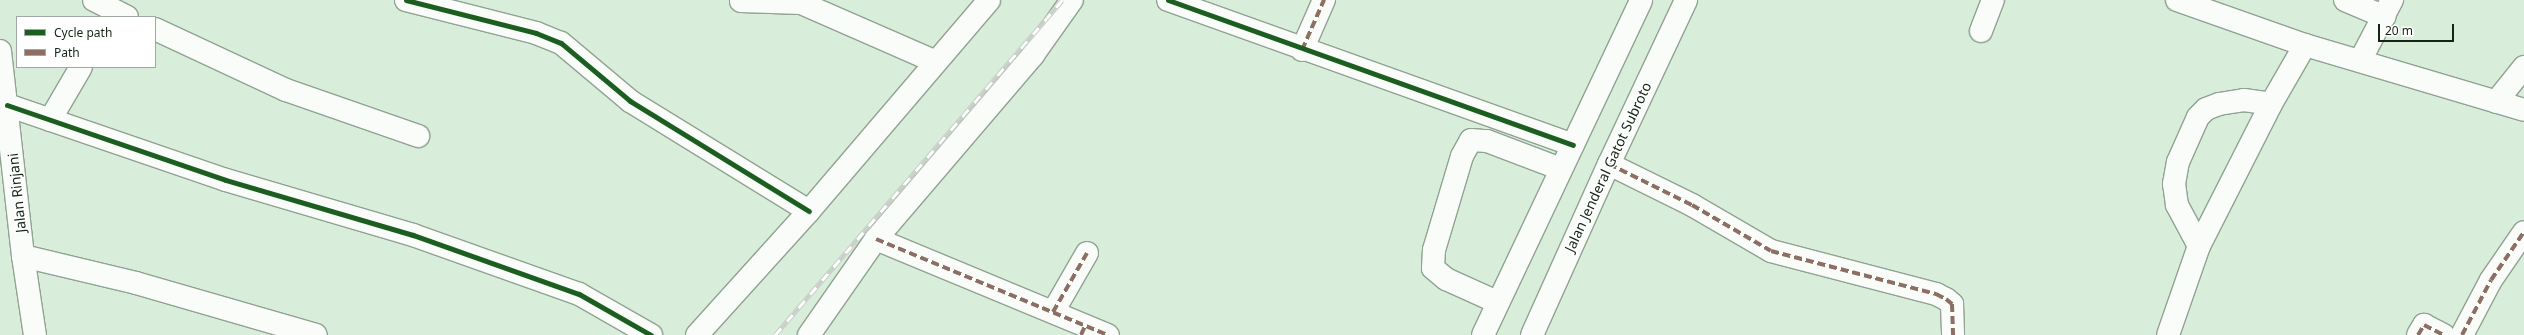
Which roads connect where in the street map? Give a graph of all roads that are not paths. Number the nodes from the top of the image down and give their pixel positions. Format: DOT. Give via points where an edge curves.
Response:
graph roads {
  1 [pos="94,0"];
  2 [pos="406,0"];
  3 [pos="989,0"];
  4 [pos="1072,0"];
  5 [pos="1168,0"];
  6 [pos="1324,0"];
  7 [pos="1640,0"];
  8 [pos="1686,0"];
  9 [pos="1993,0"];
  10 [pos="2177,0"];
  11 [pos="2345,0"];
  12 [pos="741,1"];
  13 [pos="2227,8"];
  14 [pos="2389,8"];
  15 [pos="118,11"];
  16 [pos="156,29"];
  17 [pos="1981,31"];
  18 [pos="2305,45"];
  19 [pos="1302,50"];
  20 [pos="2360,60"];
  21 [pos="936,62"];
  22 [pos="1,64"];
  23 [pos="2524,67"];
  24 [pos="80,68"];
  25 [pos="2496,102"];
  26 [pos="2271,104"];
  27 [pos="7,105"];
  28 [pos="2524,110"];
  29 [pos="50,120"];
  30 [pos="418,136"];
  31 [pos="1573,145"];
  32 [pos="1609,164"];
  33 [pos="1561,169"];
  34 [pos="809,211"];
  35 [pos="2524,232"];
  36 [pos="876,239"];
  37 [pos="2199,246"];
  38 [pos="1087,253"];
  39 [pos="23,256"];
  40 [pos="1497,302"];
  41 [pos="1053,312"];
  42 [pos="1083,330"];
  43 [pos="35,335"];
  44 [pos="316,335"];
  45 [pos="651,335"];
  46 [pos="697,335"];
  47 [pos="809,335"];
  48 [pos="1108,335"];
  49 [pos="1483,335"];
  50 [pos="1532,335"];
  51 [pos="1953,335"];
  52 [pos="2168,335"];
  53 [pos="2418,335"];
  54 [pos="2444,335"];
  55 [pos="2462,335"];
  1 -- 15 [label="street"];
  2 -- 34 [label="street" via="536,33 561,43 630,101"];
  3 -- 21 [label="street"];
  4 -- 36 [label="street" via="1033,55"];
  5 -- 19 [label="street"];
  6 -- 19 [label="street"];
  7 -- 31 [label="street"];
  8 -- 32 [label="street, Jalan Jenderal Gatot Subroto"];
  9 -- 17 [label="street"];
  10 -- 13 [label="street"];
  11 -- 14 [label="street"];
  12 -- 21 [label="street" via="800,3"];
  13 -- 18 [label="street"];
  14 -- 20 [label="street"];
  16 -- 30 [label="street" via="292,93"];
  18 -- 20 [label="street"];
  18 -- 26 [label="street"];
  19 -- 31 [label="street"];
  20 -- 25 [label="street"];
  21 -- 34 [label="street"];
  22 -- 27 [label="street, Jalan Rinjani"];
  23 -- 25 [label="street"];
  24 -- 29 [label="street"];
  25 -- 28 [label="street"];
  26 -- 37 [label="street"];
  26 -- 37 [label="street" via="2244,100 2219,104 2206,109 2198,117 2178,162 2174,184 2177,204"];
  27 -- 29 [label="street"];
  27 -- 39 [label="street, Jalan Rinjani"];
  29 -- 45 [label="street" via="226,180 413,235 579,294"];
  31 -- 33 [label="street"];
  32 -- 50 [label="street, Jalan Jenderal Gatot Subroto"];
  32 -- 51 [label="street" via="1692,204 1772,252 1936,294 1952,304"];
  33 -- 40 [label="street"];
  33 -- 40 [label="street" via="1488,141 1472,140 1462,156 1434,250 1433,268 1446,279"];
  34 -- 46 [label="street"];
  35 -- 55 [label="street" via="2491,280"];
  36 -- 41 [label="street"];
  36 -- 47 [label="street"];
  37 -- 52 [label="street"];
  38 -- 41 [label="street"];
  39 -- 43 [label="street, Jalan Rinjani"];
  39 -- 44 [label="street" via="136,283"];
  40 -- 49 [label="street"];
  41 -- 42 [label="street"];
  42 -- 48 [label="street"];
  53 -- 54 [label="street" via="2424,325"];
}
